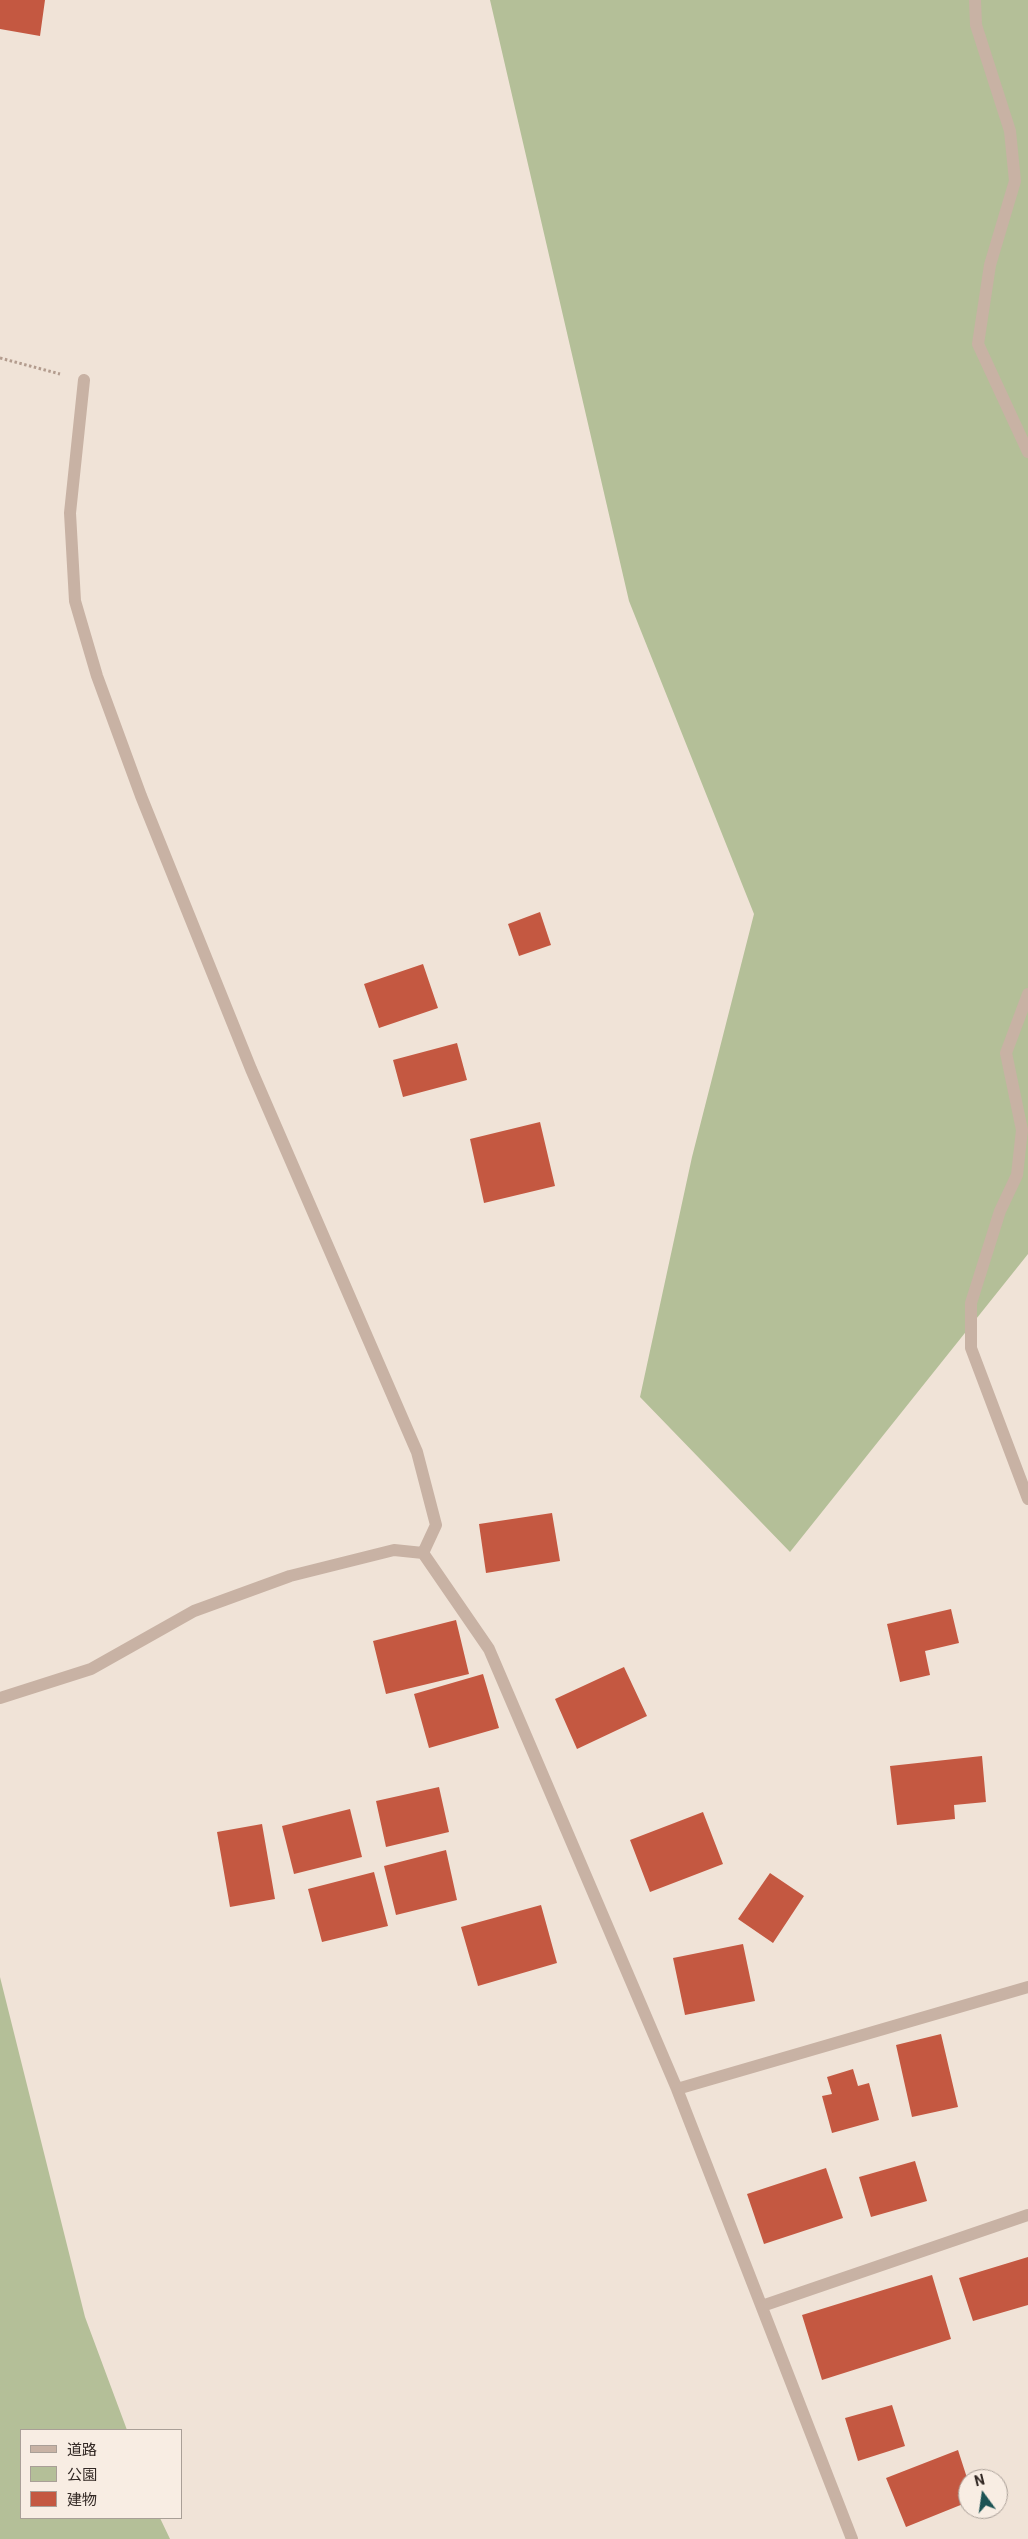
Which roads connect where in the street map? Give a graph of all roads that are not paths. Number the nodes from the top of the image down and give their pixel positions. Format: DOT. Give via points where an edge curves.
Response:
graph roads {
  1 [pos="975,0"];
  2 [pos="84,380"];
  3 [pos="1028,452"];
  4 [pos="1028,994"];
  5 [pos="1028,1499"];
  6 [pos="423,1553"];
  7 [pos="0,1698"];
  8 [pos="1028,1987"];
  9 [pos="677,2089"];
  10 [pos="1028,2216"];
  11 [pos="762,2306"];
  12 [pos="852,2539"];
  1 -- 3 [label="street" via="976,25 1010,131 1015,180 990,265 978,344"];
  2 -- 6 [label="street" via="70,513 74,601 97,676 141,796 251,1069 417,1452 436,1525"];
  4 -- 5 [label="street" via="1006,1054 1022,1130 1018,1175 1000,1212 971,1303 972,1348"];
  6 -- 7 [label="street" via="394,1550 290,1576 194,1611 91,1669"];
  6 -- 9 [label="street" via="489,1649"];
  8 -- 9 [label="street"];
  9 -- 11 [label="street"];
  10 -- 11 [label="street"];
  11 -- 12 [label="street"];
}
